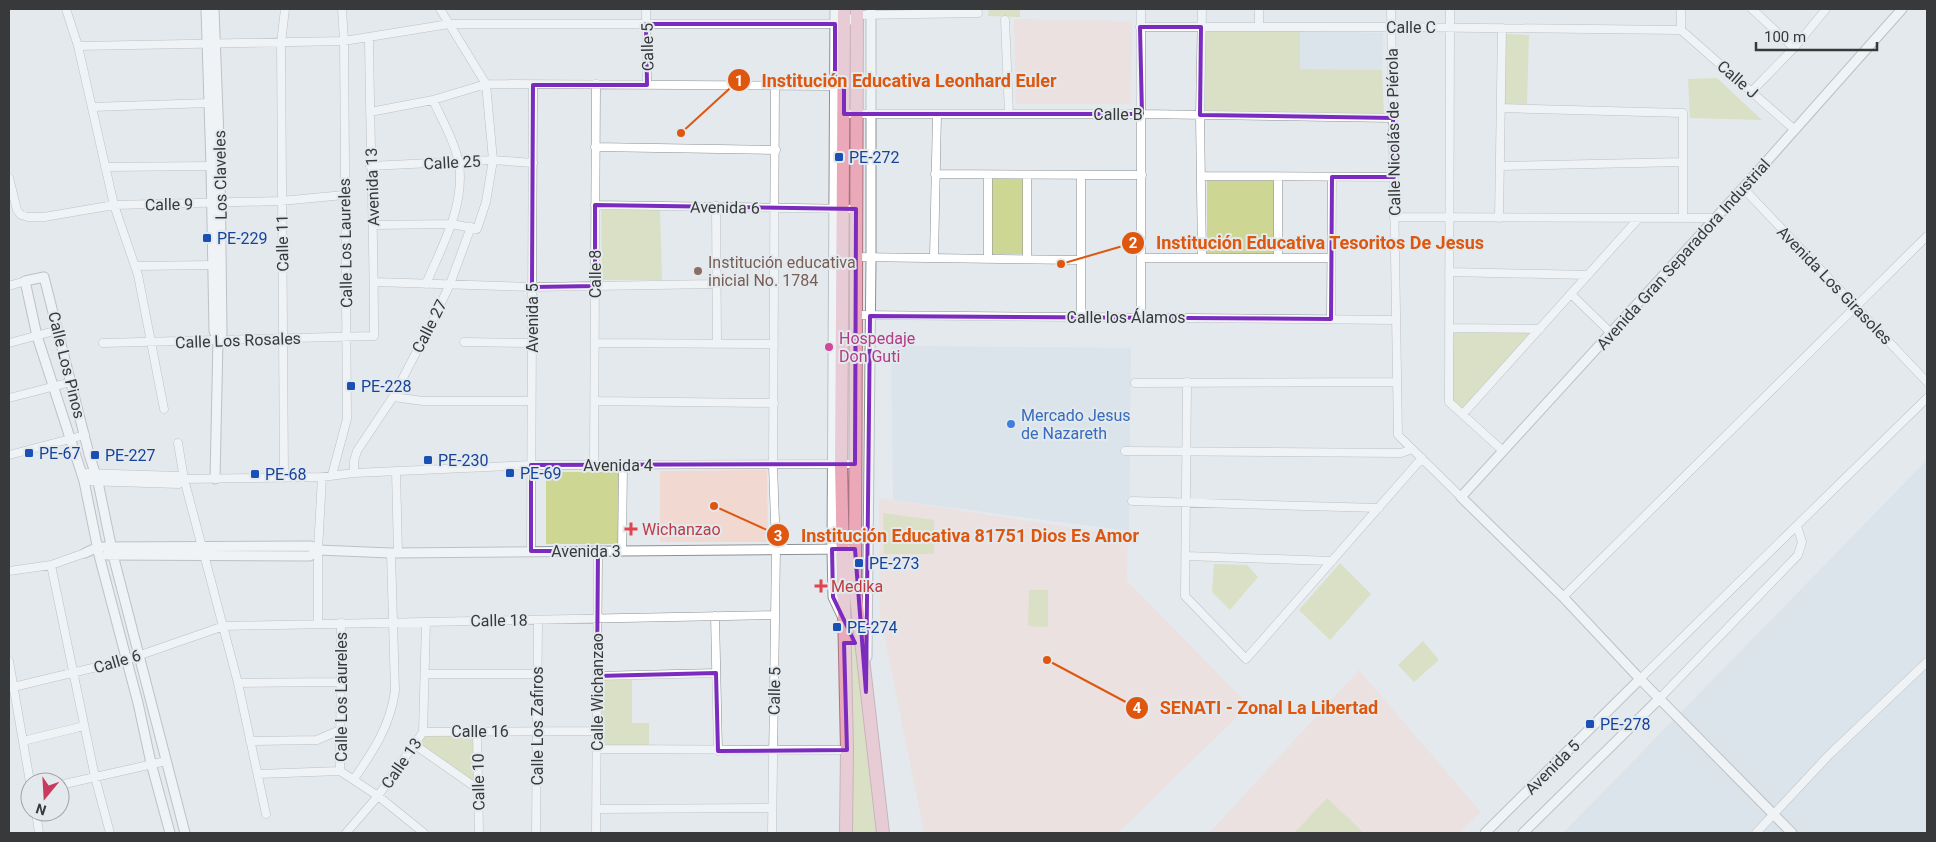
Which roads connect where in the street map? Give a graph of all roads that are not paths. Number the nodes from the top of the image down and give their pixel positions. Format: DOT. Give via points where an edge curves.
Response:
graph roads {
  1 [pos="66,9"];
  2 [pos="206,9"];
  3 [pos="214,9"];
  4 [pos="285,9"];
  5 [pos="342,9"];
  6 [pos="440,9"];
  7 [pos="646,9"];
  8 [pos="835,9"];
  9 [pos="844,9"];
  10 [pos="1141,9"];
  11 [pos="1202,9"];
  12 [pos="1259,9"];
  13 [pos="1391,9"];
  14 [pos="1450,9"];
  15 [pos="1681,9"];
  16 [pos="1752,9"];
  17 [pos="1826,9"];
  18 [pos="1902,9"];
  19 [pos="857,12"];
  20 [pos="871,12"];
  21 [pos="978,13"];
  22 [pos="1005,20"];
  23 [pos="449,24"];
  24 [pos="646,24"];
  25 [pos="839,24"];
  26 [pos="1140,27"];
  27 [pos="1202,27"];
  28 [pos="1259,27"];
  29 [pos="1392,27"];
  30 [pos="1450,28"];
  31 [pos="1502,28"];
  32 [pos="1681,30"];
  33 [pos="369,37"];
  34 [pos="344,41"];
  35 [pos="281,43"];
  36 [pos="211,44"];
  37 [pos="78,46"];
  38 [pos="1794,48"];
  39 [pos="486,84"];
  40 [pos="596,84"];
  41 [pos="533,85"];
  42 [pos="647,85"];
  43 [pos="775,86"];
  44 [pos="840,86"];
  45 [pos="1752,91"];
  46 [pos="433,100"];
  47 [pos="209,103"];
  48 [pos="92,107"];
  49 [pos="1501,108"];
  50 [pos="370,112"];
  51 [pos="871,113"];
  52 [pos="850,114"];
  53 [pos="937,114"];
  54 [pos="1009,114"];
  55 [pos="1142,114"];
  56 [pos="1200,115"];
  57 [pos="1393,118"];
  58 [pos="1795,130"];
  59 [pos="595,147"];
  60 [pos="776,150"];
  61 [pos="493,160"];
  62 [pos="1684,162"];
  63 [pos="458,163"];
  64 [pos="533,163"];
  65 [pos="211,166"];
  66 [pos="370,166"];
  67 [pos="1500,166"];
  68 [pos="105,167"];
  69 [pos="935,174"];
  70 [pos="988,175"];
  71 [pos="1027,175"];
  72 [pos="1081,175"];
  73 [pos="1142,175"];
  74 [pos="1202,176"];
  75 [pos="1278,177"];
  76 [pos="1332,177"];
  77 [pos="1394,177"];
  78 [pos="9,178"];
  79 [pos="1743,188"];
  80 [pos="344,196"];
  81 [pos="281,200"];
  82 [pos="216,203"];
  83 [pos="114,205"];
  84 [pos="595,205"];
  85 [pos="716,206"];
  86 [pos="774,207"];
  87 [pos="844,208"];
  88 [pos="1394,217"];
  89 [pos="1449,218"];
  90 [pos="1499,218"];
  91 [pos="1639,218"];
  92 [pos="1683,218"];
  93 [pos="1716,218"];
  94 [pos="452,224"];
  95 [pos="374,225"];
  96 [pos="471,228"];
  97 [pos="1927,236"];
  98 [pos="856,258"];
  99 [pos="871,258"];
  100 [pos="934,258"];
  101 [pos="1142,258"];
  102 [pos="1202,258"];
  103 [pos="1278,258"];
  104 [pos="1331,258"];
  105 [pos="988,259"];
  106 [pos="1027,259"];
  107 [pos="1081,260"];
  108 [pos="213,265"];
  109 [pos="135,266"];
  110 [pos="1449,272"];
  111 [pos="1588,275"];
  112 [pos="25,281"];
  113 [pos="374,282"];
  114 [pos="426,284"];
  115 [pos="450,284"];
  116 [pos="716,284"];
  117 [pos="9,286"];
  118 [pos="595,286"];
  119 [pos="532,287"];
  120 [pos="1571,294"];
  121 [pos="1856,307"];
  122 [pos="856,316"];
  123 [pos="870,316"];
  124 [pos="1081,317"];
  125 [pos="1141,317"];
  126 [pos="1330,319"];
  127 [pos="1396,320"];
  128 [pos="1449,328"];
  129 [pos="1540,329"];
  130 [pos="58,330"];
  131 [pos="1611,333"];
  132 [pos="37,336"];
  133 [pos="374,336"];
  134 [pos="346,337"];
  135 [pos="284,338"];
  136 [pos="218,340"];
  137 [pos="152,342"];
  138 [pos="464,342"];
  139 [pos="103,343"];
  140 [pos="532,343"];
  141 [pos="596,343"];
  142 [pos="9,344"];
  143 [pos="717,344"];
  144 [pos="774,344"];
  145 [pos="71,382"];
  146 [pos="1187,382"];
  147 [pos="1397,382"];
  148 [pos="1927,382"];
  149 [pos="1135,383"];
  150 [pos="53,386"];
  151 [pos="393,397"];
  152 [pos="9,398"];
  153 [pos="1927,398"];
  154 [pos="531,401"];
  155 [pos="595,401"];
  156 [pos="774,403"];
  157 [pos="164,409"];
  158 [pos="1463,414"];
  159 [pos="84,435"];
  160 [pos="70,439"];
  161 [pos="178,443"];
  162 [pos="1412,449"];
  163 [pos="1125,451"];
  164 [pos="1504,451"];
  165 [pos="1188,452"];
  166 [pos="9,455"];
  167 [pos="1422,458"];
  168 [pos="855,464"];
  169 [pos="531,465"];
  170 [pos="594,465"];
  171 [pos="623,465"];
  172 [pos="773,465"];
  173 [pos="837,465"];
  174 [pos="396,471"];
  175 [pos="354,473"];
  176 [pos="332,475"];
  177 [pos="82,477"];
  178 [pos="97,477"];
  179 [pos="322,477"];
  180 [pos="284,478"];
  181 [pos="215,479"];
  182 [pos="184,480"];
  183 [pos="1461,497"];
  184 [pos="1132,501"];
  185 [pos="1187,503"];
  186 [pos="1379,508"];
  187 [pos="1796,526"];
  188 [pos="203,545"];
  189 [pos="776,549"];
  190 [pos="843,549"];
  191 [pos="98,550"];
  192 [pos="112,550"];
  193 [pos="318,550"];
  194 [pos="598,551"];
  195 [pos="622,551"];
  196 [pos="531,552"];
  197 [pos="85,553"];
  198 [pos="395,553"];
  199 [pos="206,556"];
  200 [pos="1186,556"];
  201 [pos="1332,561"];
  202 [pos="51,565"];
  203 [pos="9,570"];
  204 [pos="1563,597"];
  205 [pos="775,615"];
  206 [pos="715,616"];
  207 [pos="598,618"];
  208 [pos="538,620"];
  209 [pos="393,622"];
  210 [pos="426,622"];
  211 [pos="341,623"];
  212 [pos="318,624"];
  213 [pos="224,626"];
  214 [pos="138,656"];
  215 [pos="126,660"];
  216 [pos="9,661"];
  217 [pos="1927,662"];
  218 [pos="73,673"];
  219 [pos="716,673"];
  220 [pos="426,674"];
  221 [pos="538,674"];
  222 [pos="597,676"];
  223 [pos="1640,679"];
  224 [pos="341,682"];
  225 [pos="238,683"];
  226 [pos="11,687"];
  227 [pos="866,692"];
  228 [pos="1659,699"];
  229 [pos="84,726"];
  230 [pos="340,730"];
  231 [pos="597,730"];
  232 [pos="477,731"];
  233 [pos="538,731"];
  234 [pos="423,732"];
  235 [pos="23,741"];
  236 [pos="250,741"];
  237 [pos="416,745"];
  238 [pos="597,749"];
  239 [pos="847,750"];
  240 [pos="718,751"];
  241 [pos="772,751"];
  242 [pos="166,760"];
  243 [pos="151,764"];
  244 [pos="340,771"];
  245 [pos="28,772"];
  246 [pos="258,774"];
  247 [pos="95,777"];
  248 [pos="354,779"];
  249 [pos="70,783"];
  250 [pos="478,790"];
  251 [pos="378,796"];
  252 [pos="772,808"];
  253 [pos="596,809"];
  254 [pos="266,814"];
  255 [pos="1774,815"];
  256 [pos="110,833"];
  257 [pos="170,833"];
  258 [pos="185,833"];
  259 [pos="346,833"];
  260 [pos="423,833"];
  261 [pos="479,833"];
  262 [pos="536,833"];
  263 [pos="596,833"];
  264 [pos="772,833"];
  265 [pos="846,833"];
  266 [pos="883,833"];
  267 [pos="1485,833"];
  268 [pos="1523,833"];
  269 [pos="1756,833"];
  270 [pos="1792,833"];
  1 -- 37 [label="street"];
  2 -- 36 [label="street, Los Claveles"];
  3 -- 36 [label="street, Los Claveles"];
  4 -- 35 [label="street, Calle 11"];
  5 -- 34 [label="street, Calle Los Laureles"];
  6 -- 23 [label="street"];
  7 -- 24 [label="street, Calle 5"];
  8 -- 25 [label="street"];
  9 -- 25 [label="highway"];
  10 -- 26 [label="street"];
  11 -- 27 [label="street"];
  12 -- 28 [label="street"];
  13 -- 29 [label="street, Calle Nicolás de Piérola"];
  14 -- 30 [label="street"];
  15 -- 32 [label="street"];
  16 -- 38 [label="street"];
  17 -- 38 [label="street"];
  18 -- 58 [label="street, Avenida Gran Separadora Industrial"];
  19 -- 20 [label="street"];
  19 -- 25 [label="street"];
  19 -- 52 [label="highway"];
  20 -- 21 [label="street"];
  20 -- 51 [label="street"];
  22 -- 54 [label="street"];
  23 -- 24 [label="street"];
  23 -- 33 [label="street"];
  23 -- 39 [label="street"];
  24 -- 25 [label="street"];
  24 -- 42 [label="street, Calle 5"];
  25 -- 44 [label="highway"];
  26 -- 27 [label="street, Calle C"];
  26 -- 55 [label="street"];
  27 -- 28 [label="street, Calle C"];
  27 -- 56 [label="street"];
  28 -- 29 [label="street, Calle C"];
  29 -- 30 [label="street, Calle C"];
  29 -- 57 [label="street, Calle Nicolás de Piérola"];
  30 -- 31 [label="street, Calle C"];
  30 -- 89 [label="street"];
  31 -- 32 [label="street, Calle C"];
  31 -- 49 [label="street"];
  32 -- 45 [label="street, Calle J"];
  33 -- 34 [label="street"];
  33 -- 50 [label="street, Avenida 13"];
  34 -- 35 [label="street"];
  34 -- 80 [label="street, Calle Los Laureles"];
  35 -- 36 [label="street"];
  35 -- 81 [label="street, Calle 11"];
  36 -- 37 [label="street"];
  36 -- 47 [label="street, Los Claveles"];
  36 -- 82 [label="street, Los Claveles"];
  37 -- 48 [label="street"];
  38 -- 45 [label="street"];
  39 -- 41 [label="street"];
  39 -- 46 [label="street"];
  39 -- 61 [label="street"];
  40 -- 41 [label="street"];
  40 -- 42 [label="street"];
  40 -- 59 [label="street, Calle 8"];
  41 -- 64 [label="street, Avenida 5"];
  42 -- 43 [label="street"];
  43 -- 44 [label="street"];
  43 -- 60 [label="street, Calle 5"];
  44 -- 52 [label="highway"];
  44 -- 87 [label="street"];
  45 -- 58 [label="street, Calle J"];
  46 -- 50 [label="street"];
  46 -- 63 [label="street" via="454,146"];
  47 -- 48 [label="street"];
  47 -- 65 [label="street, Los Claveles"];
  48 -- 68 [label="street"];
  49 -- 62 [label="street" via="1684,113"];
  49 -- 67 [label="street"];
  50 -- 66 [label="street, Avenida 13"];
  51 -- 52 [label="street, Calle B"];
  51 -- 53 [label="street, Calle B"];
  51 -- 99 [label="street"];
  52 -- 87 [label="highway"];
  53 -- 54 [label="street, Calle B"];
  53 -- 69 [label="street"];
  54 -- 55 [label="street, Calle B"];
  55 -- 56 [label="street, Calle B"];
  55 -- 73 [label="street"];
  56 -- 57 [label="street, Calle B"];
  56 -- 74 [label="street"];
  57 -- 77 [label="street, Calle Nicolás de Piérola"];
  58 -- 79 [label="street, Avenida Gran Separadora Industrial"];
  59 -- 60 [label="street"];
  59 -- 84 [label="street, Calle 8"];
  60 -- 86 [label="street, Calle 5"];
  61 -- 63 [label="street, Calle 25"];
  61 -- 64 [label="street, Calle 25"];
  61 -- 96 [label="street, Calle 27" via="486,202 477,229"];
  62 -- 67 [label="street"];
  62 -- 92 [label="street"];
  63 -- 66 [label="street, Calle 25"];
  63 -- 94 [label="street" via="460,190"];
  64 -- 119 [label="street, Avenida 5"];
  65 -- 68 [label="street"];
  65 -- 82 [label="street, Los Claveles"];
  66 -- 95 [label="street, Avenida 13"];
  67 -- 90 [label="street"];
  68 -- 83 [label="street"];
  69 -- 70 [label="street"];
  69 -- 100 [label="street"];
  70 -- 71 [label="street"];
  70 -- 105 [label="street"];
  71 -- 72 [label="street"];
  71 -- 106 [label="street"];
  72 -- 73 [label="street"];
  72 -- 107 [label="street"];
  73 -- 101 [label="street"];
  74 -- 75 [label="street"];
  74 -- 102 [label="street"];
  75 -- 76 [label="street"];
  75 -- 103 [label="street"];
  76 -- 77 [label="street"];
  76 -- 104 [label="street"];
  77 -- 88 [label="street, Calle Nicolás de Piérola"];
  78 -- 83 [label="street" via="21,215 44,217"];
  79 -- 93 [label="street, Avenida Gran Separadora Industrial"];
  79 -- 121 [label="street, Avenida Los Girasoles"];
  80 -- 81 [label="street, Calle 9"];
  80 -- 134 [label="street, Calle Los Laureles"];
  81 -- 82 [label="street, Calle 9"];
  81 -- 135 [label="street, Calle 11"];
  82 -- 83 [label="street, Calle 9"];
  82 -- 108 [label="street, Los Claveles"];
  82 -- 136 [label="street, Los Claveles" via="222,333"];
  83 -- 109 [label="street"];
  84 -- 85 [label="street, Avenida 6"];
  84 -- 118 [label="street, Calle 8"];
  85 -- 86 [label="street, Avenida 6"];
  85 -- 116 [label="street"];
  86 -- 87 [label="street, Avenida 6"];
  86 -- 144 [label="street, Calle 5"];
  87 -- 98 [label="highway"];
  87 -- 173 [label="highway"];
  88 -- 89 [label="street"];
  88 -- 127 [label="street, Calle Nicolás de Piérola"];
  89 -- 90 [label="street"];
  89 -- 110 [label="street"];
  90 -- 91 [label="street"];
  91 -- 92 [label="street"];
  91 -- 111 [label="street"];
  92 -- 93 [label="street"];
  93 -- 131 [label="street, Avenida Gran Separadora Industrial"];
  94 -- 95 [label="street"];
  94 -- 96 [label="street"];
  94 -- 114 [label="street"];
  95 -- 113 [label="street, Avenida 13"];
  96 -- 115 [label="street, Calle 27"];
  97 -- 121 [label="street"];
  98 -- 99 [label="street"];
  98 -- 122 [label="highway"];
  99 -- 100 [label="street"];
  99 -- 123 [label="street"];
  100 -- 105 [label="street"];
  101 -- 102 [label="street"];
  101 -- 125 [label="street"];
  102 -- 103 [label="street"];
  103 -- 104 [label="street"];
  104 -- 126 [label="street"];
  105 -- 106 [label="street"];
  106 -- 107 [label="street"];
  107 -- 124 [label="street"];
  108 -- 109 [label="street"];
  108 -- 136 [label="street, Los Claveles" via="214,331"];
  109 -- 137 [label="street"];
  110 -- 111 [label="street"];
  110 -- 128 [label="street"];
  111 -- 120 [label="street"];
  112 -- 117 [label="street"];
  112 -- 130 [label="street, Calle Los Pinos" via="44,278"];
  112 -- 132 [label="street, Calle Los Pinos"];
  113 -- 114 [label="street"];
  113 -- 133 [label="street, Avenida 13"];
  114 -- 115 [label="street"];
  115 -- 119 [label="street"];
  115 -- 151 [label="street, Calle 27"];
  116 -- 118 [label="street"];
  116 -- 143 [label="street"];
  118 -- 119 [label="street"];
  118 -- 141 [label="street, Calle 8"];
  119 -- 140 [label="street, Avenida 5"];
  120 -- 129 [label="street"];
  120 -- 131 [label="street"];
  121 -- 148 [label="street, Avenida Los Girasoles"];
  121 -- 204 [label="street"];
  122 -- 123 [label="street, Calle los Álamos"];
  122 -- 168 [label="highway"];
  123 -- 124 [label="street, Calle los Álamos"];
  123 -- 227 [label="street"];
  124 -- 125 [label="street, Calle los Álamos"];
  125 -- 126 [label="street, Calle los Álamos"];
  126 -- 127 [label="street, Calle los Álamos"];
  127 -- 147 [label="street, Calle Nicolás de Piérola"];
  128 -- 129 [label="street"];
  128 -- 158 [label="street" via="1449,402"];
  129 -- 158 [label="street"];
  130 -- 132 [label="street"];
  130 -- 145 [label="street, Calle Los Pinos"];
  131 -- 164 [label="street, Avenida Gran Separadora Industrial"];
  132 -- 142 [label="street"];
  132 -- 150 [label="street, Calle Los Pinos"];
  133 -- 134 [label="street, Calle Los Rosales"];
  134 -- 135 [label="street, Calle Los Rosales"];
  134 -- 176 [label="street, Calle Los Laureles" via="347,419"];
  135 -- 136 [label="street, Calle Los Rosales"];
  135 -- 180 [label="street, Calle 11"];
  136 -- 137 [label="street, Calle Los Rosales"];
  136 -- 181 [label="street, Los Claveles"];
  137 -- 139 [label="street, Calle Los Rosales"];
  137 -- 157 [label="street"];
  138 -- 140 [label="street"];
  140 -- 154 [label="street, Avenida 5"];
  141 -- 143 [label="street"];
  141 -- 155 [label="street, Calle 8"];
  143 -- 144 [label="street"];
  144 -- 156 [label="street, Calle 5"];
  145 -- 150 [label="street"];
  145 -- 159 [label="street, Calle Los Pinos"];
  146 -- 147 [label="street"];
  146 -- 149 [label="street"];
  146 -- 165 [label="street"];
  147 -- 162 [label="street, Calle Nicolás de Piérola" via="1398,435"];
  150 -- 152 [label="street"];
  150 -- 160 [label="street, Calle Los Pinos"];
  151 -- 154 [label="street" via="423,401"];
  151 -- 175 [label="street, Calle 27" via="356,451"];
  153 -- 187 [label="street"];
  154 -- 169 [label="street, Avenida 5"];
  155 -- 156 [label="street"];
  155 -- 170 [label="street, Calle 8"];
  156 -- 172 [label="street, Calle 5"];
  158 -- 164 [label="street"];
  159 -- 160 [label="street"];
  159 -- 178 [label="street, Calle Los Pinos"];
  160 -- 166 [label="street"];
  160 -- 177 [label="street, Calle Los Pinos"];
  161 -- 182 [label="street"];
  162 -- 165 [label="street" via="1401,453"];
  162 -- 167 [label="street"];
  163 -- 165 [label="street"];
  164 -- 183 [label="street, Avenida Gran Separadora Industrial"];
  165 -- 185 [label="street"];
  167 -- 183 [label="street"];
  167 -- 186 [label="street"];
  168 -- 173 [label="street, Avenida 4"];
  168 -- 190 [label="highway"];
  169 -- 170 [label="street, Avenida 4"];
  169 -- 174 [label="street, Avenida 4"];
  169 -- 196 [label="street, Avenida 5"];
  170 -- 171 [label="street, Avenida 4"];
  171 -- 172 [label="street, Avenida 4"];
  171 -- 195 [label="street"];
  172 -- 173 [label="street, Avenida 4"];
  172 -- 189 [label="street, Calle 5"];
  173 -- 190 [label="highway"];
  174 -- 175 [label="street, Avenida 4"];
  174 -- 198 [label="street"];
  175 -- 176 [label="street, Avenida 4"];
  176 -- 179 [label="street, Avenida 4"];
  177 -- 178 [label="street, Avenida 4"];
  177 -- 191 [label="street, Calle Los Pinos"];
  178 -- 182 [label="street, Avenida 4" via="179,484"];
  178 -- 192 [label="street, Calle Los Pinos"];
  179 -- 180 [label="street, Avenida 4"];
  179 -- 193 [label="street, Calle Los Laureles"];
  180 -- 181 [label="street, Avenida 4"];
  181 -- 182 [label="street, Avenida 4"];
  182 -- 188 [label="street"];
  183 -- 204 [label="street"];
  184 -- 185 [label="street"];
  185 -- 186 [label="street"];
  185 -- 200 [label="street"];
  186 -- 201 [label="street"];
  187 -- 223 [label="street"];
  187 -- 228 [label="street" via="1802,542 1798,555"];
  188 -- 192 [label="street, Avenida 3"];
  188 -- 193 [label="street, Avenida 3" via="310,546"];
  188 -- 199 [label="street"];
  189 -- 190 [label="street, Avenida 3"];
  189 -- 195 [label="street, Avenida 3"];
  189 -- 205 [label="street, Calle 5"];
  190 -- 227 [label="highway" via="855,588"];
  190 -- 239 [label="highway"];
  191 -- 192 [label="street"];
  191 -- 197 [label="street"];
  191 -- 215 [label="street, Calle Los Pinos"];
  192 -- 199 [label="street, Avenida 3"];
  192 -- 214 [label="street, Calle Los Pinos"];
  193 -- 198 [label="street, Avenida 3"];
  193 -- 199 [label="street, Avenida 3" via="310,556"];
  193 -- 212 [label="street, Calle Los Laureles"];
  194 -- 195 [label="street, Avenida 3"];
  194 -- 196 [label="street, Avenida 3"];
  194 -- 207 [label="street, Calle Wichanzao"];
  196 -- 198 [label="street, Avenida 3"];
  197 -- 202 [label="street"];
  198 -- 209 [label="street"];
  199 -- 213 [label="street"];
  200 -- 201 [label="street"];
  200 -- 201 [label="street" via="1185,596 1246,659"];
  202 -- 203 [label="street"];
  202 -- 218 [label="street"];
  204 -- 223 [label="street"];
  205 -- 206 [label="street, Calle 18"];
  205 -- 241 [label="street, Calle 5"];
  206 -- 207 [label="street, Calle 18"];
  206 -- 219 [label="street"];
  207 -- 208 [label="street, Calle 18"];
  207 -- 222 [label="street, Calle Wichanzao"];
  208 -- 210 [label="street, Calle 18"];
  208 -- 221 [label="street, Calle Los Zafiros"];
  209 -- 210 [label="street, Calle 18"];
  209 -- 211 [label="street, Calle 18"];
  209 -- 248 [label="street" via="395,691 392,712 372,754"];
  210 -- 220 [label="street, Calle 13"];
  211 -- 212 [label="street, Calle 18"];
  211 -- 224 [label="street, Calle Los Laureles"];
  212 -- 213 [label="street, Calle 18"];
  213 -- 214 [label="street, Calle 6"];
  213 -- 225 [label="street"];
  214 -- 215 [label="street, Calle 6"];
  214 -- 242 [label="street, Calle Los Pinos"];
  215 -- 218 [label="street, Calle 6"];
  215 -- 243 [label="street, Calle Los Pinos"];
  216 -- 226 [label="street"];
  217 -- 255 [label="street" via="1829,755"];
  218 -- 226 [label="street, Calle 6"];
  218 -- 229 [label="street"];
  219 -- 222 [label="street"];
  219 -- 240 [label="street"];
  220 -- 221 [label="street"];
  220 -- 234 [label="street, Calle 13"];
  221 -- 233 [label="street, Calle Los Zafiros"];
  222 -- 231 [label="street, Calle Wichanzao"];
  223 -- 228 [label="street"];
  223 -- 267 [label="street, Avenida 5"];
  224 -- 225 [label="street"];
  224 -- 230 [label="street, Calle Los Laureles"];
  225 -- 236 [label="street"];
  226 -- 235 [label="street"];
  227 -- 266 [label="highway"];
  228 -- 255 [label="street"];
  228 -- 268 [label="street, Avenida 5"];
  229 -- 235 [label="street"];
  229 -- 247 [label="street"];
  230 -- 236 [label="street" via="317,740"];
  230 -- 244 [label="street, Calle Los Laureles"];
  231 -- 233 [label="street, Calle 16"];
  231 -- 238 [label="street, Calle Wichanzao"];
  232 -- 233 [label="street, Calle 16"];
  232 -- 234 [label="street, Calle 16"];
  232 -- 250 [label="street, Calle 10"];
  233 -- 262 [label="street, Calle Los Zafiros"];
  234 -- 237 [label="street, Calle 13"];
  235 -- 245 [label="street"];
  236 -- 246 [label="street"];
  237 -- 250 [label="street"];
  237 -- 251 [label="street, Calle 13"];
  238 -- 240 [label="street"];
  238 -- 253 [label="street, Calle Wichanzao"];
  239 -- 241 [label="street"];
  239 -- 265 [label="highway"];
  240 -- 241 [label="street"];
  241 -- 252 [label="street, Calle 5"];
  242 -- 243 [label="street"];
  242 -- 258 [label="street, Calle Los Pinos"];
  243 -- 247 [label="street"];
  243 -- 257 [label="street, Calle Los Pinos"];
  244 -- 246 [label="street"];
  244 -- 248 [label="street"];
  246 -- 254 [label="street"];
  247 -- 249 [label="street"];
  247 -- 256 [label="street"];
  248 -- 251 [label="street"];
  250 -- 261 [label="street, Calle 10"];
  251 -- 259 [label="street, Calle 13"];
  251 -- 260 [label="street"];
  252 -- 253 [label="street"];
  252 -- 264 [label="street, Calle 5"];
  253 -- 263 [label="street, Calle Wichanzao"];
  255 -- 269 [label="street"];
  255 -- 270 [label="street"];
}
